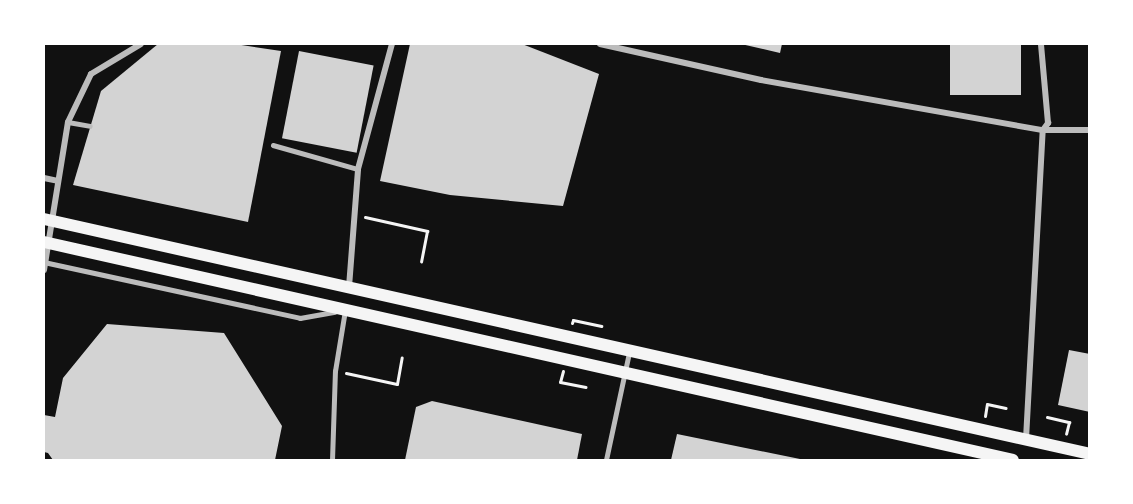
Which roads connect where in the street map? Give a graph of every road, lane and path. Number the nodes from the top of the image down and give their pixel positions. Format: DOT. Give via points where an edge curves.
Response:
graph roads {
  1 [pos="141,44"];
  2 [pos="392,44"];
  3 [pos="600,44"];
  4 [pos="1041,44"];
  5 [pos="68,122"];
  6 [pos="90,126"];
  7 [pos="1043,130"];
  8 [pos="1089,130"];
  9 [pos="273,145"];
  10 [pos="358,169"];
  11 [pos="44,178"];
  12 [pos="58,181"];
  13 [pos="354,215"];
  14 [pos="44,219"];
  15 [pos="50,243"];
  16 [pos="421,261"];
  17 [pos="44,262"];
  18 [pos="44,270"];
  19 [pos="349,288"];
  20 [pos="345,310"];
  21 [pos="630,350"];
  22 [pos="402,357"];
  23 [pos="565,360"];
  24 [pos="335,371"];
  25 [pos="625,373"];
  26 [pos="586,387"];
  27 [pos="1006,408"];
  28 [pos="1047,417"];
  29 [pos="983,428"];
  30 [pos="1026,439"];
  31 [pos="1063,448"];
  32 [pos="1089,454"];
  33 [pos="332,460"];
  34 [pos="606,460"];
  35 [pos="1013,460"];
  1 -- 5 [label="street" via="91,74"];
  2 -- 10 [label="street"];
  3 -- 7 [label="street" via="761,80"];
  4 -- 7 [label="street" via="1048,123"];
  5 -- 6 [label="lane"];
  5 -- 12 [label="street"];
  7 -- 8 [label="street"];
  7 -- 30 [label="street"];
  9 -- 10 [label="lane"];
  10 -- 13 [label="street"];
  11 -- 12 [label="street"];
  12 -- 17 [label="street"];
  13 -- 16 [label="path" via="427,231"];
  13 -- 19 [label="street"];
  14 -- 19 [label="main road"];
  15 -- 20 [label="main road"];
  17 -- 18 [label="street"];
  17 -- 20 [label="lane" via="300,318"];
  19 -- 20 [label="main road"];
  19 -- 21 [label="main road"];
  20 -- 23 [label="main road"];
  20 -- 24 [label="street"];
  21 -- 25 [label="lane"];
  21 -- 29 [label="main road"];
  22 -- 24 [label="path" via="397,384"];
  23 -- 25 [label="main road"];
  23 -- 26 [label="path" via="560,382"];
  24 -- 33 [label="street"];
  25 -- 34 [label="lane"];
  25 -- 35 [label="main road"];
  27 -- 29 [label="path" via="987,404"];
  28 -- 31 [label="path" via="1069,422"];
  29 -- 30 [label="main road"];
  30 -- 31 [label="main road"];
  31 -- 32 [label="main road"];
}
